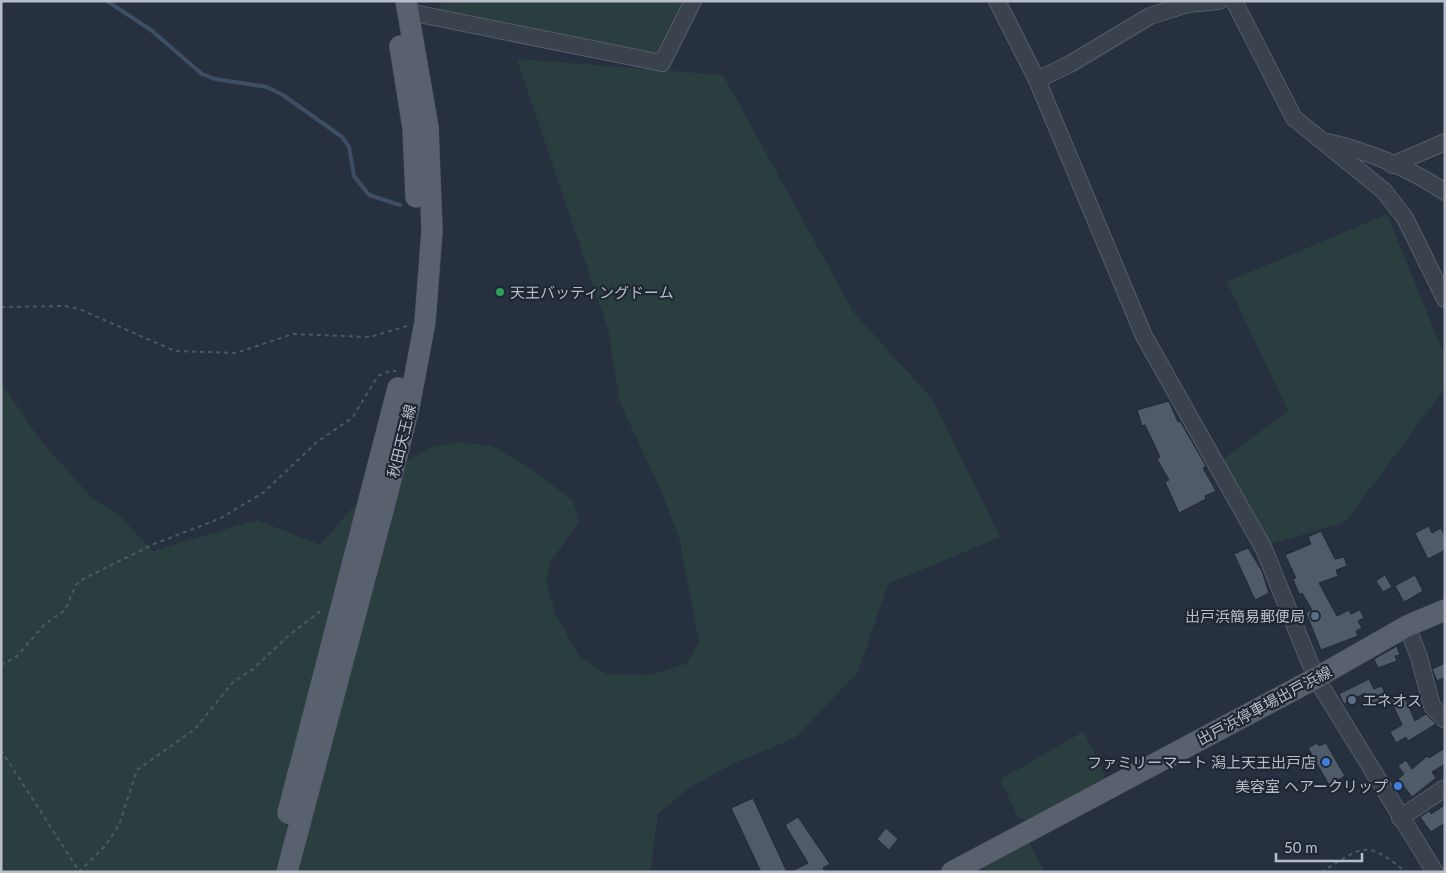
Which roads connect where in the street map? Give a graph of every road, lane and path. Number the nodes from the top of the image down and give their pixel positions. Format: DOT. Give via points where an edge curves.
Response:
graph roads {
  1 [pos="693,1"];
  2 [pos="997,1"];
  3 [pos="1219,1"];
  4 [pos="1234,1"];
  5 [pos="402,5"];
  6 [pos="1037,80"];
  7 [pos="1322,141"];
  8 [pos="1445,142"];
  9 [pos="1392,165"];
  10 [pos="1445,192"];
  11 [pos="1445,298"];
  12 [pos="1,307"];
  13 [pos="410,325"];
  14 [pos="401,371"];
  15 [pos="344,600"];
  16 [pos="1445,610"];
  17 [pos="1407,626"];
  18 [pos="1,665"];
  19 [pos="1316,678"];
  20 [pos="1445,720"];
  21 [pos="1,750"];
  22 [pos="1445,788"];
  23 [pos="1400,818"];
  24 [pos="79,872"];
  25 [pos="272,872"];
  26 [pos="287,872"];
  27 [pos="952,872"];
  28 [pos="1321,872"];
  29 [pos="1406,872"];
  30 [pos="1435,872"];
  1 -- 5 [label="street" via="662,63"];
  2 -- 6 [label="street"];
  3 -- 6 [label="street" via="1188,4 1150,16"];
  4 -- 7 [label="street" via="1294,118"];
  5 -- 13 [label="main road, 秋田天王線" via="418,232"];
  5 -- 26 [label="main road, 秋田天王線" via="428,127 432,231 425,322 410,407"];
  6 -- 19 [label="street" via="1144,336 1264,549"];
  7 -- 9 [label="street" via="1356,148"];
  7 -- 11 [label="street" via="1384,191 1405,218"];
  8 -- 9 [label="street"];
  9 -- 10 [label="street" via="1429,181"];
  12 -- 13 [label="path" via="65,306 79,309 175,351 236,352 293,334 370,337"];
  13 -- 14 [label="main road, 秋田天王線"];
  14 -- 15 [label="main road, 秋田天王線"];
  14 -- 18 [label="path" via="378,376 352,418 317,442 264,492 221,518 154,544 83,579 76,585 66,610 45,624 16,657"];
  15 -- 24 [label="path" via="330,604 288,636 233,682 195,729 137,770 119,825 105,846"];
  15 -- 25 [label="main road, 秋田天王線"];
  16 -- 17 [label="main road, 出戸浜停車場出戸浜線"];
  17 -- 19 [label="main road, 出戸浜停車場出戸浜線"];
  17 -- 20 [label="street" via="1432,706"];
  19 -- 23 [label="street"];
  19 -- 27 [label="main road, 出戸浜停車場出戸浜線"];
  21 -- 24 [label="path"];
  22 -- 23 [label="street"];
  23 -- 30 [label="street"];
  28 -- 29 [label="path" via="1359,850 1370,849 1384,854"];
}
